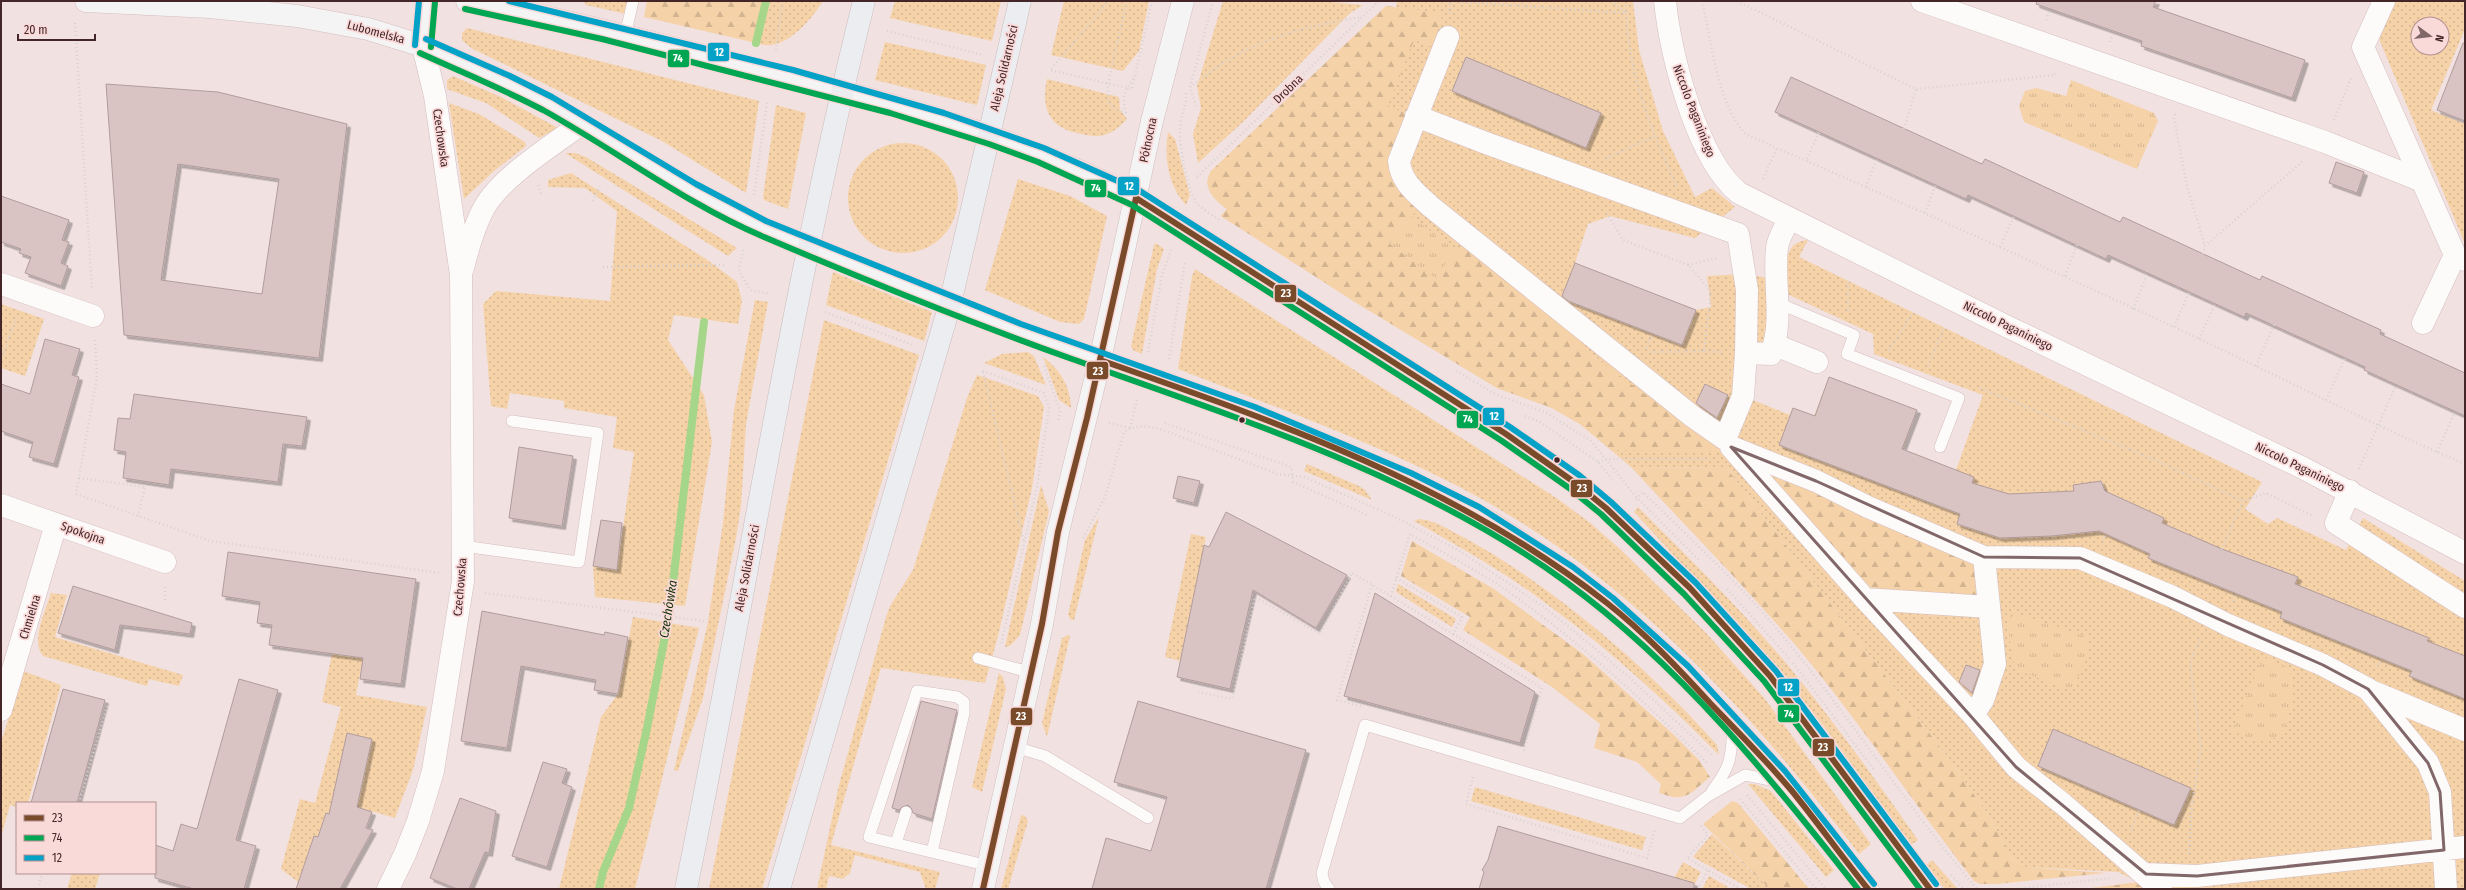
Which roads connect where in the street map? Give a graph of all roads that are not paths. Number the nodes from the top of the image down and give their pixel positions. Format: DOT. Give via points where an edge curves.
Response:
graph roads {
  1 [pos="427,1"];
  2 [pos="467,1"];
  3 [pos="633,1"];
  4 [pos="864,1"];
  5 [pos="1020,1"];
  6 [pos="1183,1"];
  7 [pos="1665,1"];
  8 [pos="1922,1"];
  9 [pos="2384,1"];
  10 [pos="80,9"];
  11 [pos="625,36"];
  12 [pos="1448,37"];
  13 [pos="423,46"];
  14 [pos="843,91"];
  15 [pos="1416,116"];
  16 [pos="581,124"];
  17 [pos="989,136"];
  18 [pos="2420,180"];
  19 [pos="1136,198"];
  20 [pos="1789,219"];
  21 [pos="809,246"];
  22 [pos="2460,257"];
  23 [pos="461,275"];
  24 [pos="1,284"];
  25 [pos="1778,303"];
  26 [pos="950,304"];
  27 [pos="93,316"];
  28 [pos="2423,323"];
  29 [pos="1775,345"];
  30 [pos="1746,353"];
  31 [pos="1100,360"];
  32 [pos="1817,362"];
  33 [pos="512,421"];
  34 [pos="1940,447"];
  35 [pos="1732,448"];
  36 [pos="2350,491"];
  37 [pos="1,505"];
  38 [pos="56,524"];
  39 [pos="463,546"];
  40 [pos="2465,553"];
  41 [pos="1984,557"];
  42 [pos="165,562"];
  43 [pos="1865,599"];
  44 [pos="2465,607"];
  45 [pos="1989,608"];
  46 [pos="978,658"];
  47 [pos="1032,673"];
  48 [pos="2368,689"];
  49 [pos="1,710"];
  50 [pos="1974,716"];
  51 [pos="1733,727"];
  52 [pos="2465,730"];
  53 [pos="1015,747"];
  54 [pos="1730,775"];
  55 [pos="1785,783"];
  56 [pos="906,812"];
  57 [pos="1148,818"];
  58 [pos="896,843"];
  59 [pos="2465,847"];
  60 [pos="2444,850"];
  61 [pos="932,852"];
  62 [pos="989,866"];
  63 [pos="2146,874"];
  64 [pos="388,889"];
  65 [pos="686,889"];
  66 [pos="779,889"];
  67 [pos="983,889"];
  68 [pos="1329,889"];
  69 [pos="1868,889"];
  70 [pos="1930,889"];
  71 [pos="2161,889"];
  72 [pos="2446,889"];
  1 -- 13 [label="street, Czechowska"];
  2 -- 11 [label="street"];
  3 -- 11 [label="lane"];
  4 -- 14 [label="main road"];
  5 -- 17 [label="main road, Aleja Solidarności"];
  6 -- 19 [label="street, Północna" via="1152,121"];
  7 -- 20 [label="street, Niccolo Paganiniego" via="1674,56 1685,93 1710,155 1728,184"];
  8 -- 18 [label="street" via="2325,142"];
  9 -- 18 [label="street" via="2363,47"];
  10 -- 13 [label="street, Lubomelska" via="210,7 297,16 368,29"];
  11 -- 14 [label="street"];
  12 -- 15 [label="street"];
  13 -- 16 [label="street, Lubomelska" via="507,83"];
  13 -- 23 [label="street, Czechowska" via="435,96"];
  14 -- 17 [label="street"];
  14 -- 21 [label="main road, Aleja Solidarności"];
  15 -- 30 [label="street" via="1738,234 1747,290"];
  15 -- 35 [label="street" via="1400,161 1400,172 1404,182 1430,206"];
  16 -- 21 [label="street, Lubomelska" via="729,211"];
  16 -- 23 [label="street, Czechowska" via="507,182 484,207 469,245"];
  17 -- 19 [label="street" via="1054,159"];
  17 -- 26 [label="main road, Aleja Solidarności"];
  18 -- 22 [label="street" via="2443,230"];
  19 -- 31 [label="street, Północna"];
  19 -- 70 [label="street" via="1500,430 1606,508 1690,588 1770,676"];
  20 -- 25 [label="street" via="1777,246"];
  20 -- 36 [label="street, Niccolo Paganiniego"];
  21 -- 26 [label="street, Lubomelska"];
  21 -- 65 [label="main road, Aleja Solidarności"];
  22 -- 28 [label="street"];
  23 -- 39 [label="street, Czechowska"];
  24 -- 27 [label="street"];
  25 -- 29 [label="street"];
  25 -- 34 [label="lane" via="1854,335 1847,354 1959,398"];
  26 -- 31 [label="street, Lubomelska"];
  26 -- 66 [label="main road"];
  29 -- 30 [label="street" via="1771,354"];
  29 -- 32 [label="street"];
  30 -- 35 [label="street" via="1743,396"];
  31 -- 47 [label="street, Północna" via="1058,532"];
  31 -- 51 [label="street, Lubomelska" via="1176,385 1280,425 1408,480 1475,514 1568,573 1608,604 1683,672"];
  33 -- 39 [label="lane" via="598,433 579,562"];
  35 -- 41 [label="street" via="1816,481"];
  35 -- 43 [label="street"];
  36 -- 40 [label="street, Niccolo Paganiniego"];
  36 -- 44 [label="street" via="2336,523"];
  37 -- 38 [label="street, Spokojna"];
  38 -- 42 [label="street, Spokojna"];
  38 -- 49 [label="street, Chmielna"];
  39 -- 64 [label="street, Czechowska" via="463,581 433,771 418,821"];
  41 -- 45 [label="street"];
  41 -- 48 [label="street" via="2080,558 2323,665"];
  43 -- 45 [label="street"];
  43 -- 50 [label="street"];
  45 -- 50 [label="street" via="1995,668"];
  46 -- 47 [label="lane"];
  47 -- 53 [label="street, Północna"];
  48 -- 52 [label="street"];
  48 -- 60 [label="street" via="2428,762 2440,792"];
  50 -- 63 [label="street" via="2016,767"];
  51 -- 54 [label="lane"];
  51 -- 55 [label="street, Lubomelska"];
  53 -- 57 [label="lane" via="1045,756"];
  53 -- 62 [label="street, Północna"];
  54 -- 55 [label="lane" via="1744,775"];
  54 -- 68 [label="lane" via="1680,818 1365,725 1322,873"];
  55 -- 69 [label="street, Lubomelska"];
  56 -- 58 [label="lane"];
  58 -- 61 [label="lane"];
  58 -- 61 [label="lane" via="869,837 917,690 936,699 957,697 964,702 964,713"];
  59 -- 60 [label="street"];
  60 -- 63 [label="street" via="2188,877"];
  60 -- 72 [label="street"];
  61 -- 62 [label="lane"];
  62 -- 67 [label="street, Północna"];
  63 -- 71 [label="street"];
}
